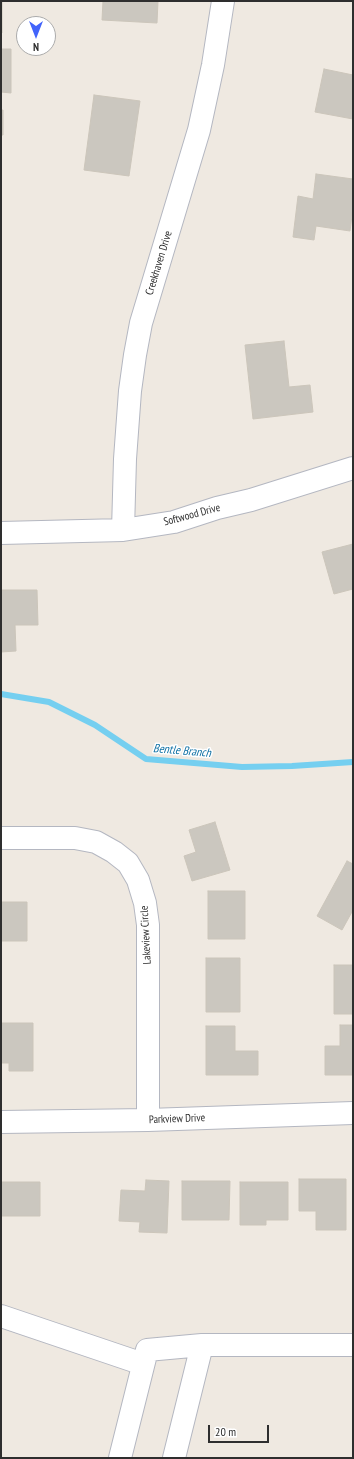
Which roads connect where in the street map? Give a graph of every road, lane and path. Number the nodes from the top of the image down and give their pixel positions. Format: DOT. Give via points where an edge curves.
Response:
graph roads {
  1 [pos="223,1"];
  2 [pos="353,468"];
  3 [pos="123,530"];
  4 [pos="1,533"];
  5 [pos="1,838"];
  6 [pos="353,1113"];
  7 [pos="148,1120"];
  8 [pos="1,1122"];
  9 [pos="1,1316"];
  10 [pos="353,1344"];
  11 [pos="202,1345"];
  12 [pos="143,1364"];
  13 [pos="120,1458"];
  14 [pos="174,1458"];
  1 -- 3 [label="street, Creekhaven Drive" via="199,130 141,323 130,391"];
  2 -- 3 [label="street, Softwood Drive" via="174,522"];
  3 -- 4 [label="street, Softwood Drive"];
  5 -- 7 [label="street, Lakeview Circle" via="75,838 96,842 128,864 138,880 148,925"];
  6 -- 7 [label="street, Parkview Drive"];
  7 -- 8 [label="street, Parkview Drive"];
  9 -- 12 [label="street"];
  10 -- 11 [label="street"];
  11 -- 12 [label="street" via="147,1350"];
  11 -- 14 [label="street"];
  12 -- 13 [label="street"];
}
